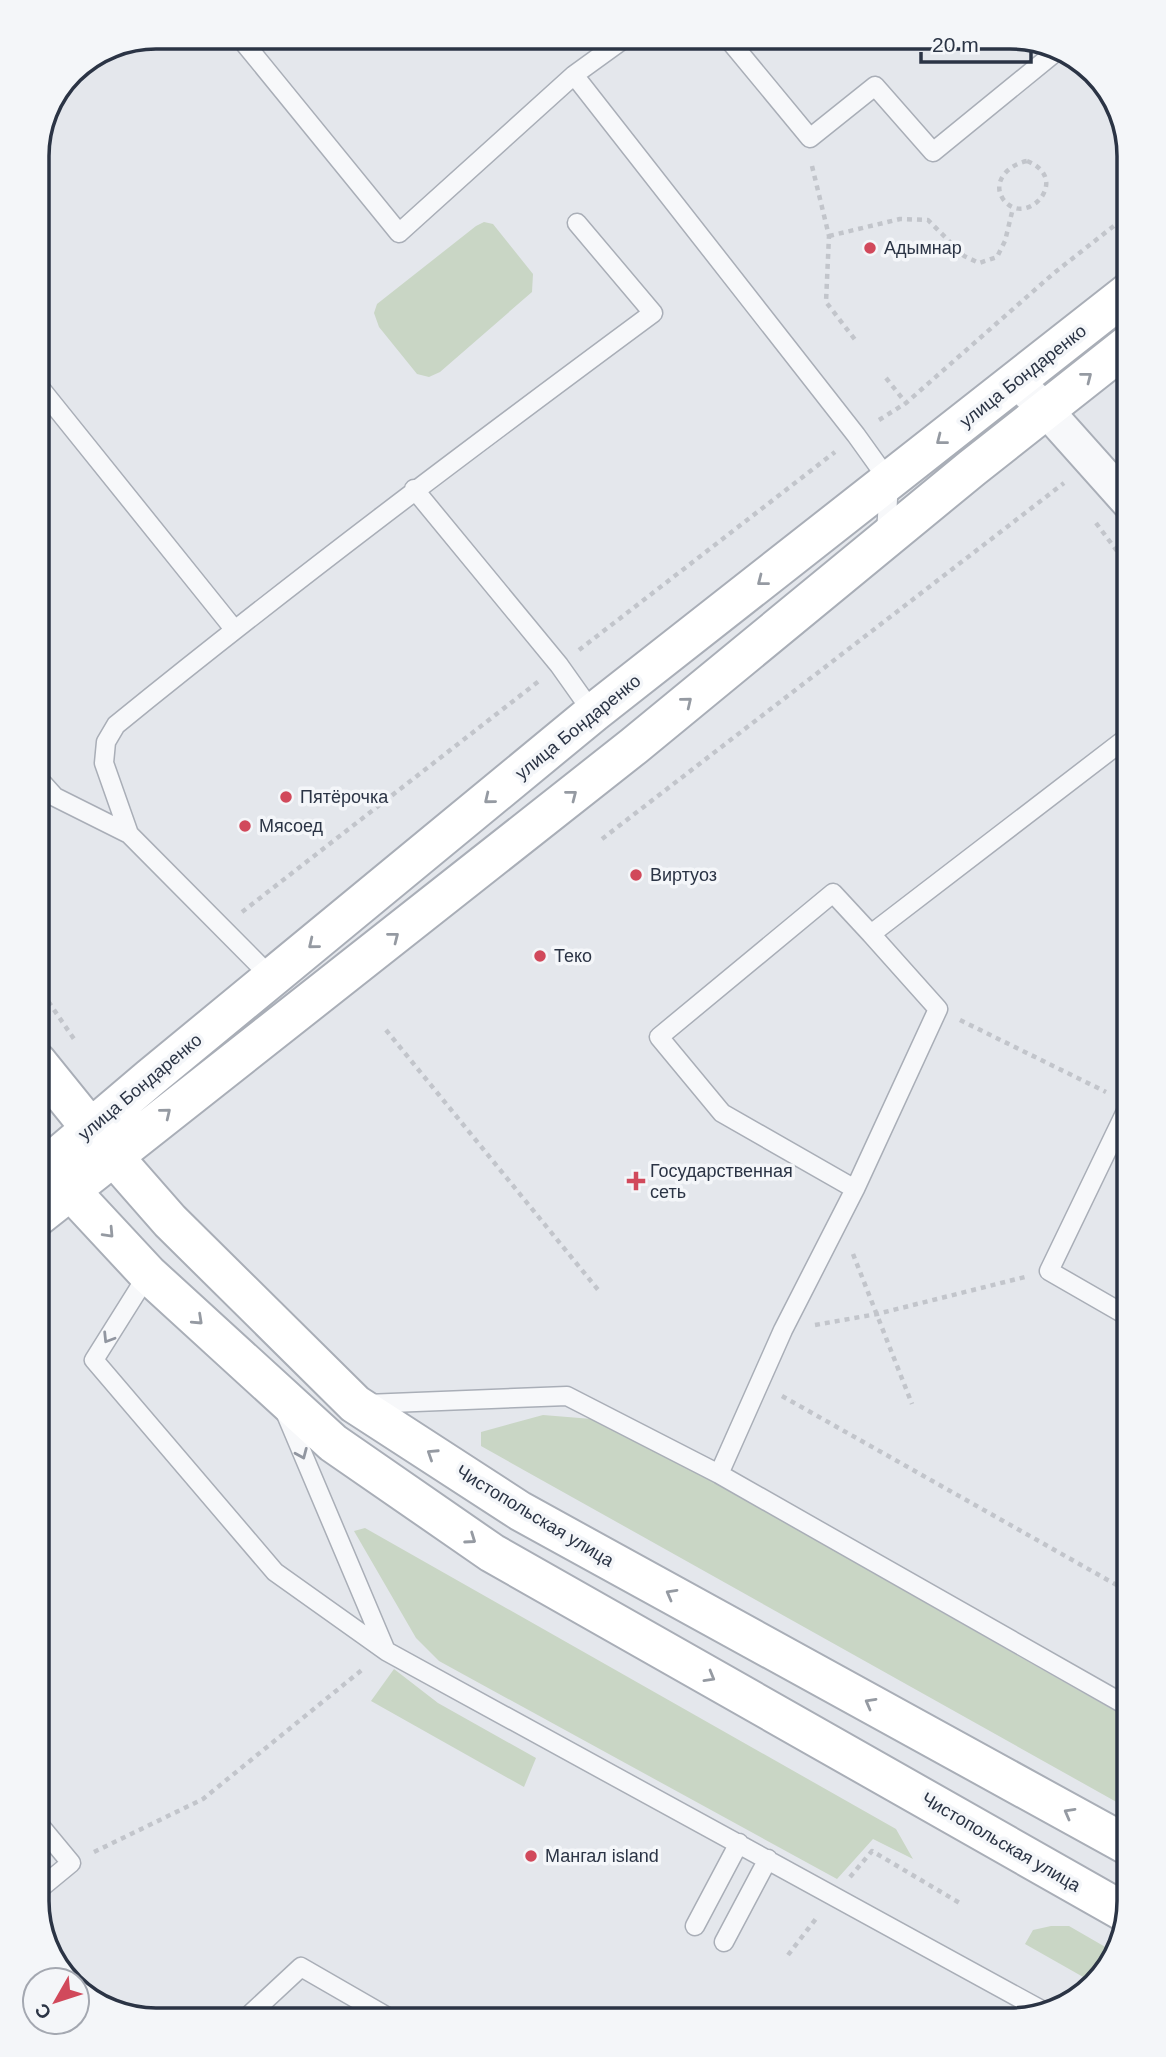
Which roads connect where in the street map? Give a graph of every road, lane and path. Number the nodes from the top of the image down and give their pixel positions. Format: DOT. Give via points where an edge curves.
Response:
graph roads {
  1 [pos="248,49"];
  2 [pos="610,49"];
  3 [pos="736,49"];
  4 [pos="1050,57"];
  5 [pos="574,75"];
  6 [pos="806,158"];
  7 [pos="1013,208"];
  8 [pos="577,223"];
  9 [pos="1117,223"];
  10 [pos="829,236"];
  11 [pos="1117,301"];
  12 [pos="856,341"];
  13 [pos="1117,353"];
  14 [pos="886,378"];
  15 [pos="1016,381"];
  16 [pos="49,399"];
  17 [pos="906,403"];
  18 [pos="1045,410"];
  19 [pos="856,435"];
  20 [pos="889,481"];
  21 [pos="414,489"];
  22 [pos="1117,490"];
  23 [pos="1072,493"];
  24 [pos="1089,514"];
  25 [pos="886,539"];
  26 [pos="1117,551"];
  27 [pos="234,629"];
  28 [pos="559,665"];
  29 [pos="593,713"];
  30 [pos="1117,745"];
  31 [pos="49,790"];
  32 [pos="130,834"];
  33 [pos="602,839"];
  34 [pos="222,928"];
  35 [pos="871,934"];
  36 [pos="272,978"];
  37 [pos="49,1002"];
  38 [pos="938,1009"];
  39 [pos="386,1030"];
  40 [pos="74,1038"];
  41 [pos="49,1077"];
  42 [pos="1117,1098"];
  43 [pos="1117,1115"];
  44 [pos="102,1143"];
  45 [pos="49,1170"];
  46 [pos="49,1172"];
  47 [pos="855,1189"];
  48 [pos="839,1219"];
  49 [pos="1049,1271"];
  50 [pos="148,1274"];
  51 [pos="599,1291"];
  52 [pos="1117,1310"];
  53 [pos="877,1314"];
  54 [pos="783,1330"];
  55 [pos="761,1384"];
  56 [pos="276,1391"];
  57 [pos="355,1404"];
  58 [pos="912,1404"];
  59 [pos="719,1474"];
  60 [pos="1117,1585"];
  61 [pos="386,1651"];
  62 [pos="1117,1700"];
  63 [pos="49,1836"];
  64 [pos="1117,1839"];
  65 [pos="739,1843"];
  66 [pos="768,1859"];
  67 [pos="71,1863"];
  68 [pos="49,1881"];
  69 [pos="1117,1908"];
  70 [pos="695,1926"];
  71 [pos="724,1942"];
  72 [pos="1033,2005"];
  73 [pos="257,2008"];
  74 [pos="372,2008"];
  1 -- 5 [label="lane" via="399,233"];
  2 -- 5 [label="lane"];
  3 -- 4 [label="lane" via="810,138 875,86 933,152"];
  5 -- 19 [label="lane"];
  6 -- 10 [label="path" via="814,168"];
  7 -- 7 [label="path" via="999,191 1001,179 1016,163 1038,165 1047,181 1046,191 1033,206"];
  7 -- 10 [label="path" via="997,257 978,263 964,256 928,220 900,219"];
  8 -- 21 [label="lane" via="653,313"];
  9 -- 17 [label="path"];
  10 -- 12 [label="path" via="826,302"];
  11 -- 15 [label="street, улица Бондаренко"];
  18 -- 13 [label="street, улица Бондаренко, one-way"];
  14 -- 17 [label="path"];
  15 -- 18 [label="street"];
  15 -- 20 [label="street, улица Бондаренко, one-way"];
  16 -- 27 [label="lane"];
  17 -- 19 [label="path"];
  18 -- 22 [label="street"];
  18 -- 25 [label="street, улица Бондаренко"];
  19 -- 20 [label="lane"];
  19 -- 28 [label="path"];
  20 -- 25 [label="lane"];
  20 -- 29 [label="street, улица Бондаренко, one-way"];
  21 -- 27 [label="lane"];
  21 -- 28 [label="lane"];
  23 -- 33 [label="path" via="1064,483"];
  24 -- 26 [label="path"];
  44 -- 25 [label="street, улица Бондаренко, one-way" via="613,763"];
  27 -- 32 [label="lane" via="116,725 106,742 104,763"];
  28 -- 29 [label="lane"];
  28 -- 34 [label="path"];
  29 -- 36 [label="street, улица Бондаренко, one-way"];
  30 -- 35 [label="lane"];
  31 -- 32 [label="lane"];
  32 -- 34 [label="lane"];
  34 -- 36 [label="lane"];
  35 -- 38 [label="lane"];
  35 -- 47 [label="lane" via="833,893 659,1037 722,1113"];
  36 -- 44 [label="street, улица Бондаренко"];
  37 -- 40 [label="path"];
  38 -- 42 [label="path"];
  38 -- 47 [label="lane"];
  39 -- 51 [label="path"];
  41 -- 44 [label="street, Чистопольская улица"];
  43 -- 49 [label="lane"];
  44 -- 45 [label="street, улица Бондаренко"];
  44 -- 57 [label="street, Чистопольская улица" via="201,1253"];
  46 -- 50 [label="street, Чистопольская улица, one-way"];
  47 -- 48 [label="lane"];
  48 -- 53 [label="path"];
  48 -- 54 [label="lane"];
  49 -- 52 [label="lane"];
  49 -- 53 [label="path"];
  50 -- 56 [label="street, Чистопольская улица, one-way"];
  50 -- 61 [label="lane, one-way" via="94,1360 275,1572"];
  53 -- 54 [label="path"];
  53 -- 58 [label="path"];
  54 -- 55 [label="lane"];
  55 -- 59 [label="lane"];
  55 -- 60 [label="path"];
  56 -- 61 [label="lane, one-way"];
  56 -- 69 [label="street, Чистопольская улица, one-way" via="333,1443 492,1553"];
  57 -- 59 [label="lane" via="568,1396"];
  64 -- 57 [label="street, Чистопольская улица, one-way" via="520,1511"];
  59 -- 62 [label="lane"];
  61 -- 65 [label="lane"];
  61 -- 67 [label="path" via="203,1799"];
  63 -- 67 [label="lane"];
  65 -- 66 [label="lane"];
  65 -- 70 [label="lane"];
  66 -- 71 [label="lane"];
  66 -- 72 [label="lane"];
  67 -- 68 [label="lane"];
  73 -- 74 [label="lane" via="300,1967"];
}
